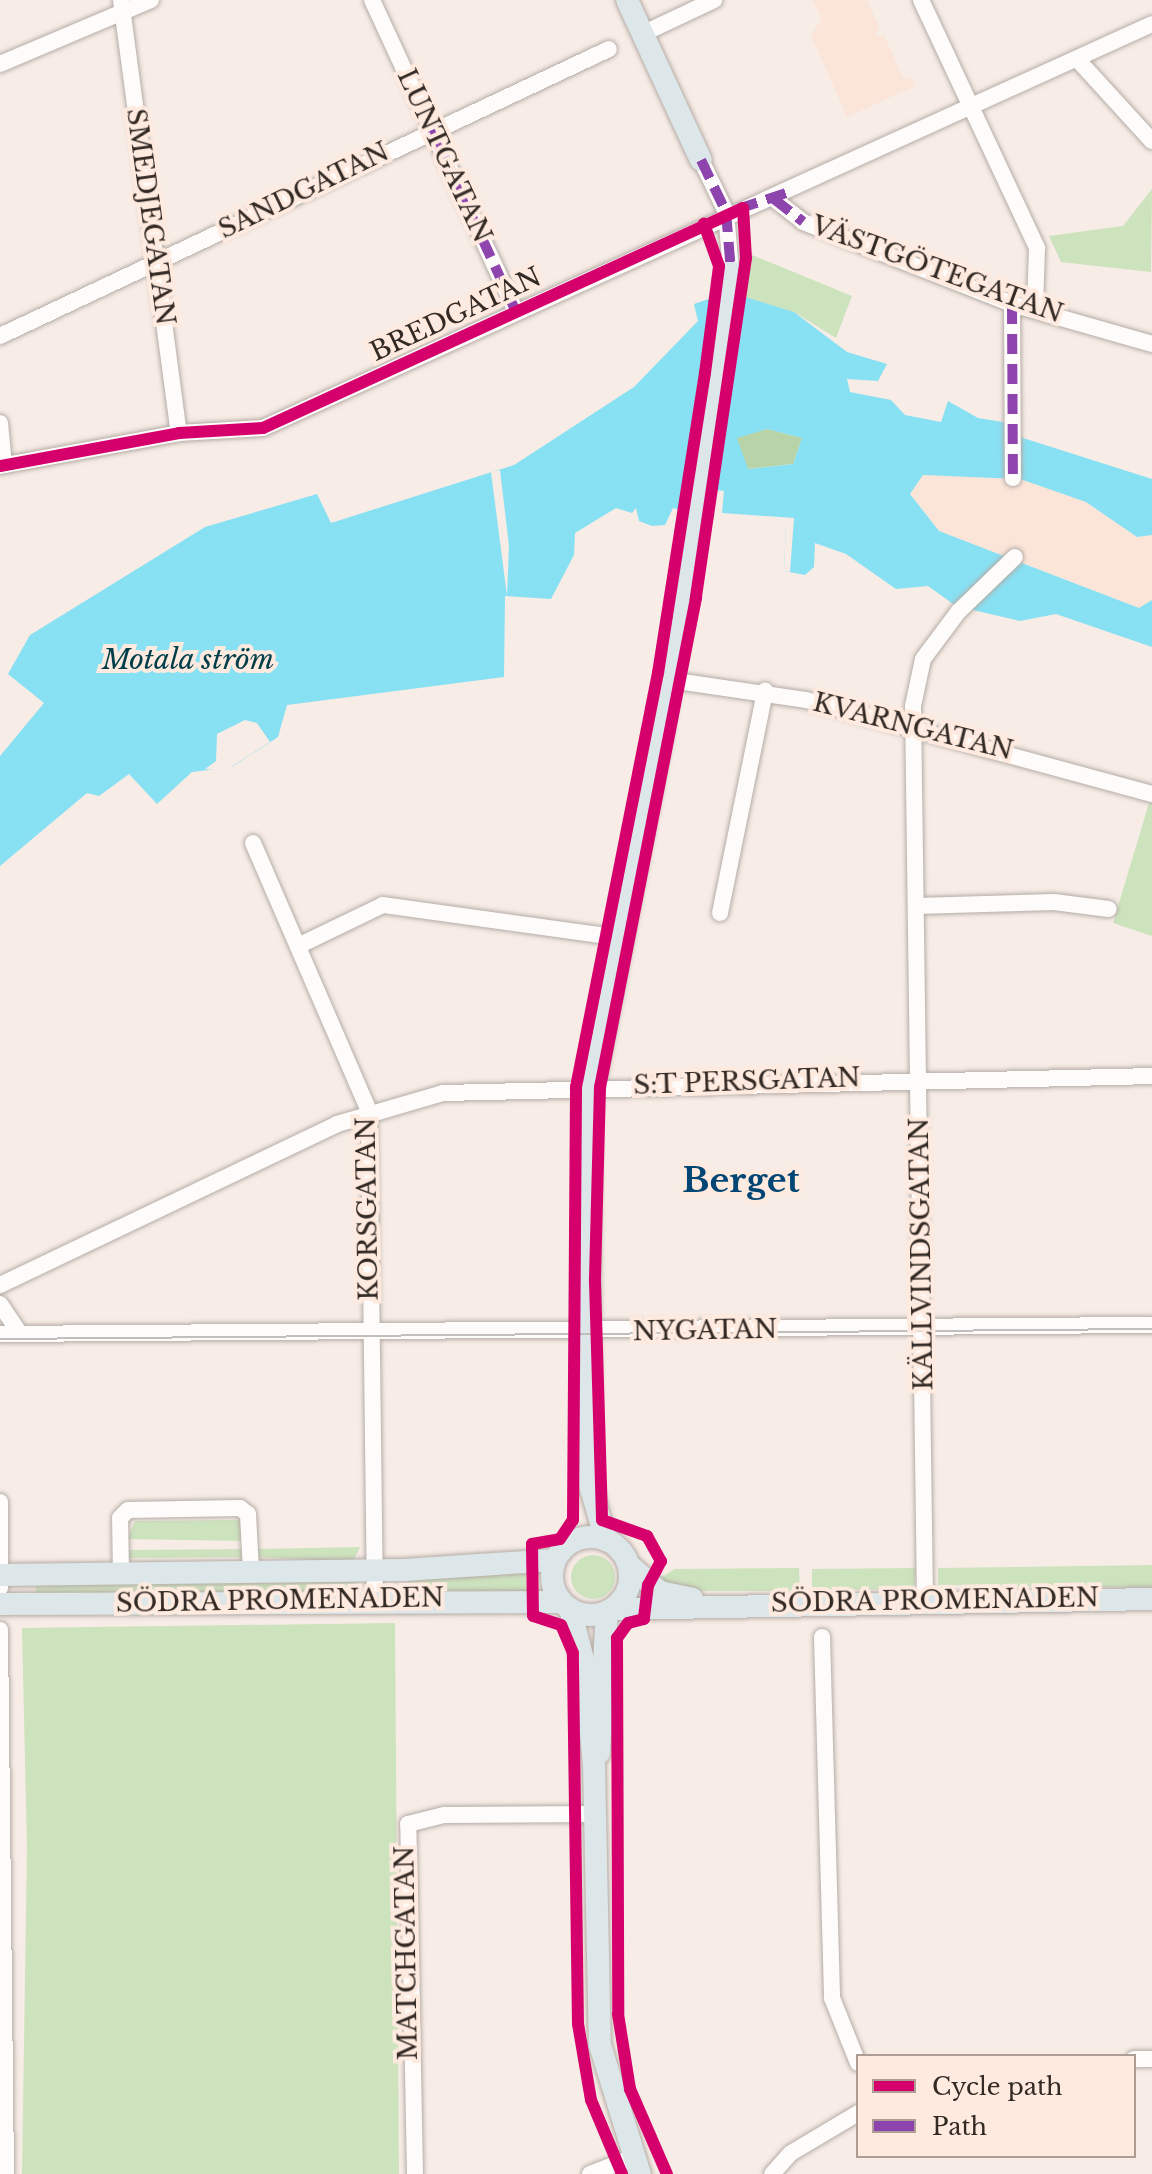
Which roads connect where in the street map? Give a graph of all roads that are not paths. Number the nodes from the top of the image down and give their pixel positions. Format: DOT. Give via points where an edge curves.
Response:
graph roads {
  1 [pos="151,0"];
  2 [pos="372,0"];
  3 [pos="627,0"];
  4 [pos="714,0"];
  5 [pos="921,0"];
  6 [pos="122,6"];
  7 [pos="1152,24"];
  8 [pos="642,34"];
  9 [pos="609,49"];
  10 [pos="1077,59"];
  11 [pos="0,64"];
  12 [pos="973,107"];
  13 [pos="432,130"];
  14 [pos="1152,141"];
  15 [pos="701,160"];
  16 [pos="774,199"];
  17 [pos="726,212"];
  18 [pos="154,263"];
  19 [pos="731,271"];
  20 [pos="1012,304"];
  21 [pos="1035,309"];
  22 [pos="516,312"];
  23 [pos="0,336"];
  24 [pos="1152,344"];
  25 [pos="0,423"];
  26 [pos="179,433"];
  27 [pos="2,466"];
  28 [pos="1013,478"];
  29 [pos="1015,557"];
  30 [pos="670,680"];
  31 [pos="765,691"];
  32 [pos="912,727"];
  33 [pos="1152,794"];
  34 [pos="253,843"];
  35 [pos="917,906"];
  36 [pos="1109,909"];
  37 [pos="720,913"];
  38 [pos="620,938"];
  39 [pos="298,946"];
  40 [pos="1152,1076"];
  41 [pos="919,1078"];
  42 [pos="592,1086"];
  43 [pos="369,1111"];
  44 [pos="0,1285"];
  45 [pos="0,1304"];
  46 [pos="1152,1325"];
  47 [pos="923,1328"];
  48 [pos="371,1331"];
  49 [pos="19,1332"];
  50 [pos="586,1332"];
  51 [pos="0,1334"];
  52 [pos="589,1482"];
  53 [pos="0,1502"];
  54 [pos="577,1539"];
  55 [pos="606,1540"];
  56 [pos="555,1560"];
  57 [pos="629,1565"];
  58 [pos="374,1570"];
  59 [pos="251,1572"];
  60 [pos="121,1573"];
  61 [pos="0,1575"];
  62 [pos="0,1590"];
  63 [pos="375,1599"];
  64 [pos="1152,1599"];
  65 [pos="925,1601"];
  66 [pos="0,1604"];
  67 [pos="717,1604"];
  68 [pos="565,1606"];
  69 [pos="610,1610"];
  70 [pos="0,1620"];
  71 [pos="0,1630"];
  72 [pos="822,1637"];
  73 [pos="594,1765"];
  74 [pos="595,1814"];
  75 [pos="856,2058"];
  76 [pos="856,2114"];
  77 [pos="2,2156"];
  78 [pos="638,2165"];
  79 [pos="6,2174"];
  80 [pos="415,2174"];
  81 [pos="590,2174"];
  82 [pos="652,2174"];
  83 [pos="772,2174"];
  1 -- 6 [label="street"];
  2 -- 13 [label="street, LUNTGATAN"];
  3 -- 8 [label="main road"];
  4 -- 8 [label="street"];
  5 -- 12 [label="street"];
  6 -- 11 [label="street"];
  6 -- 18 [label="street, SMEDJEGATAN"];
  7 -- 10 [label="street, BREDGATAN"];
  8 -- 15 [label="main road"];
  9 -- 13 [label="street, SANDGATAN"];
  10 -- 12 [label="street, BREDGATAN"];
  10 -- 14 [label="street"];
  12 -- 16 [label="street, BREDGATAN"];
  12 -- 21 [label="street" via="1040,255"];
  13 -- 18 [label="street, SANDGATAN"];
  13 -- 22 [label="street, LUNTGATAN"];
  15 -- 17 [label="street"];
  16 -- 17 [label="street, BREDGATAN"];
  16 -- 20 [label="street, VÄSTGÖTEGATAN" via="803,222"];
  17 -- 19 [label="street"];
  17 -- 22 [label="street, BREDGATAN"];
  18 -- 23 [label="street, SANDGATAN"];
  18 -- 26 [label="street, SMEDJEGATAN"];
  19 -- 30 [label="main road"];
  20 -- 21 [label="street, VÄSTGÖTEGATAN"];
  20 -- 28 [label="street"];
  21 -- 24 [label="street, VÄSTGÖTEGATAN"];
  22 -- 26 [label="street, BREDGATAN" via="263,428"];
  25 -- 27 [label="street"];
  26 -- 27 [label="street, BREDGATAN"];
  29 -- 32 [label="street, KÄLLVINDSGATAN" via="958,612 923,659"];
  30 -- 31 [label="street, KVARNGATAN"];
  30 -- 38 [label="main road"];
  31 -- 32 [label="street, KVARNGATAN"];
  31 -- 37 [label="street"];
  32 -- 33 [label="street, KVARNGATAN"];
  32 -- 35 [label="street, KÄLLVINDSGATAN"];
  34 -- 39 [label="street, KORSGATAN"];
  35 -- 36 [label="street" via="1054,902"];
  35 -- 41 [label="street, KÄLLVINDSGATAN"];
  38 -- 39 [label="street" via="383,905"];
  38 -- 42 [label="main road"];
  39 -- 43 [label="street, KORSGATAN"];
  40 -- 41 [label="street, S:T PERSGATAN"];
  41 -- 42 [label="street, S:T PERSGATAN"];
  41 -- 47 [label="street, KÄLLVINDSGATAN"];
  42 -- 43 [label="street, S:T PERSGATAN" via="443,1093"];
  42 -- 50 [label="main road"];
  43 -- 44 [label="street, S:T PERSGATAN"];
  43 -- 48 [label="street, KORSGATAN"];
  45 -- 49 [label="street"];
  46 -- 47 [label="street, NYGATAN"];
  47 -- 50 [label="street, NYGATAN"];
  47 -- 65 [label="street, KÄLLVINDSGATAN"];
  48 -- 49 [label="street, NYGATAN"];
  48 -- 50 [label="street, NYGATAN"];
  48 -- 58 [label="street, KORSGATAN"];
  49 -- 51 [label="street"];
  50 -- 52 [label="main road"];
  52 -- 54 [label="main road"];
  52 -- 55 [label="main road"];
  53 -- 61 [label="street"];
  54 -- 55 [label="main road"];
  54 -- 56 [label="main road"];
  55 -- 57 [label="main road"];
  56 -- 58 [label="main road, SÖDRA PROMENADEN"];
  56 -- 68 [label="main road" via="552,1580"];
  57 -- 67 [label="main road, SÖDRA PROMENADEN" via="660,1592"];
  57 -- 69 [label="main road" via="628,1589"];
  58 -- 59 [label="main road, SÖDRA PROMENADEN"];
  58 -- 63 [label="street, KORSGATAN"];
  59 -- 60 [label="main road, SÖDRA PROMENADEN"];
  59 -- 60 [label="street, SÖDRA PROMENADEN" via="250,1524 240,1508 128,1510 120,1518"];
  60 -- 61 [label="main road, SÖDRA PROMENADEN"];
  61 -- 62 [label="street"];
  62 -- 66 [label="street"];
  63 -- 66 [label="main road, SÖDRA PROMENADEN"];
  63 -- 68 [label="main road, SÖDRA PROMENADEN"];
  64 -- 65 [label="main road, SÖDRA PROMENADEN"];
  65 -- 67 [label="main road, SÖDRA PROMENADEN"];
  66 -- 70 [label="street"];
  67 -- 69 [label="main road, SÖDRA PROMENADEN"];
  68 -- 69 [label="main road"];
  68 -- 73 [label="main road" via="584,1663"];
  69 -- 73 [label="main road" via="603,1740"];
  71 -- 77 [label="street"];
  72 -- 75 [label="street" via="832,1998"];
  73 -- 74 [label="main road"];
  74 -- 78 [label="main road" via="600,2045"];
  74 -- 80 [label="street, MATCHGATAN" via="445,1815 408,1824 410,2164"];
  76 -- 83 [label="street" via="791,2153"];
  77 -- 79 [label="street"];
  78 -- 81 [label="street"];
  78 -- 82 [label="main road"];
}
